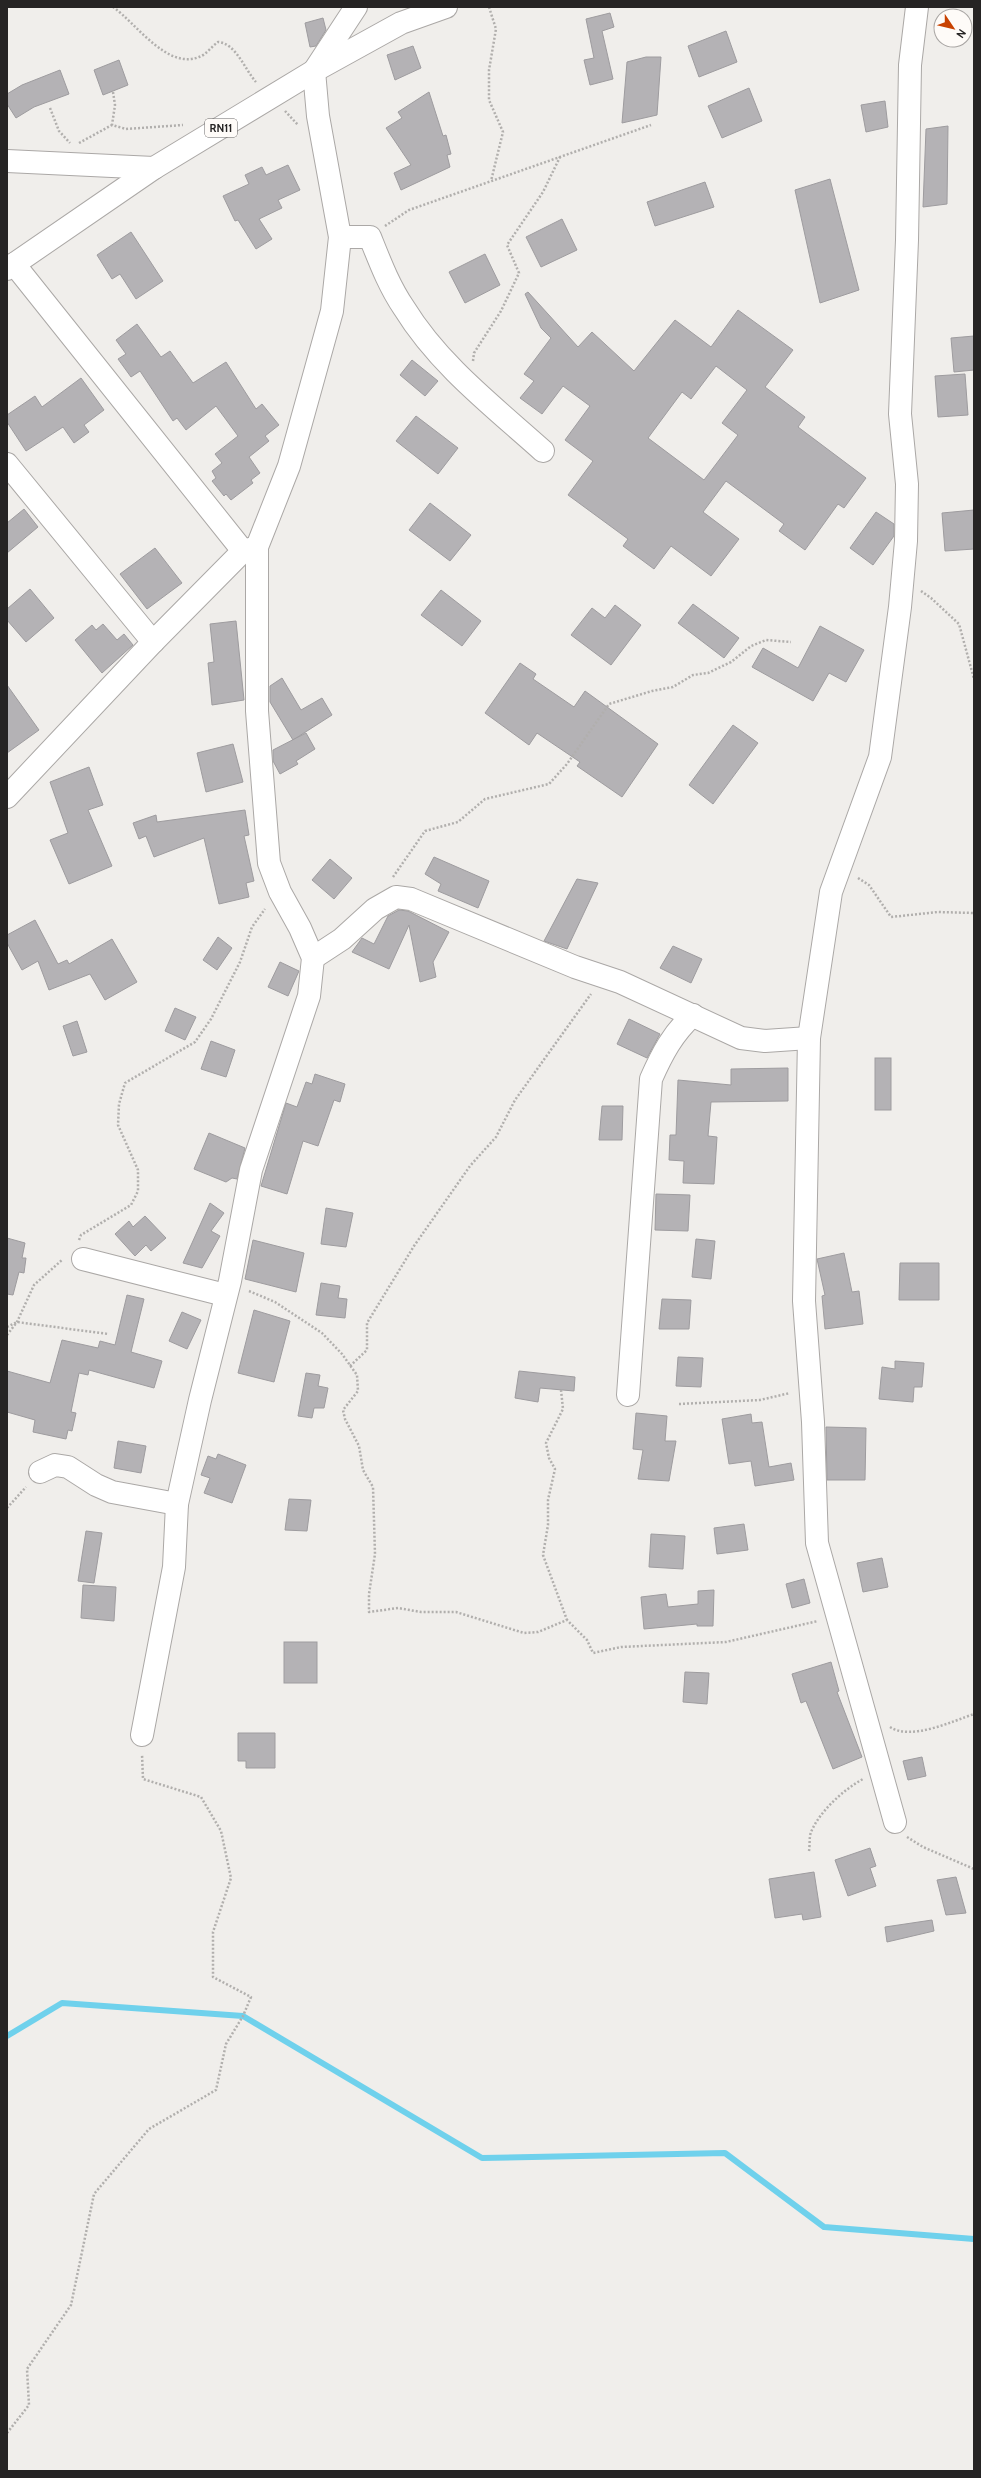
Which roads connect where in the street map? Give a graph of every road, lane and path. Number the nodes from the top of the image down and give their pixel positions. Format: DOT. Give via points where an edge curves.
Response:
graph roads {
  1 [pos="113,7"];
  2 [pos="356,7"];
  3 [pos="446,7"];
  4 [pos="490,7"];
  5 [pos="917,7"];
  6 [pos="314,71"];
  7 [pos="113,92"];
  8 [pos="272,97"];
  9 [pos="50,108"];
  10 [pos="112,125"];
  11 [pos="185,125"];
  12 [pos="651,125"];
  13 [pos="300,129"];
  14 [pos="560,157"];
  15 [pos="7,161"];
  16 [pos="154,168"];
  17 [pos="491,181"];
  18 [pos="340,237"];
  19 [pos="370,237"];
  20 [pos="10,266"];
  21 [pos="470,386"];
  22 [pos="543,451"];
  23 [pos="7,464"];
  24 [pos="250,549"];
  25 [pos="903,580"];
  26 [pos="152,642"];
  27 [pos="791,642"];
  28 [pos="974,679"];
  29 [pos="7,797"];
  30 [pos="840,866"];
  31 [pos="280,892"];
  32 [pos="396,897"];
  33 [pos="974,913"];
  34 [pos="313,958"];
  35 [pos="604,976"];
  36 [pos="693,1015"];
  37 [pos="809,1038"];
  38 [pos="78,1254"];
  39 [pos="228,1288"];
  40 [pos="17,1322"];
  41 [pos="7,1326"];
  42 [pos="108,1334"];
  43 [pos="7,1335"];
  44 [pos="350,1366"];
  45 [pos="810,1389"];
  46 [pos="561,1390"];
  47 [pos="628,1395"];
  48 [pos="679,1404"];
  49 [pos="40,1472"];
  50 [pos="178,1504"];
  51 [pos="7,1508"];
  52 [pos="838,1617"];
  53 [pos="567,1620"];
  54 [pos="974,1714"];
  55 [pos="889,1726"];
  56 [pos="142,1734"];
  57 [pos="880,1769"];
  58 [pos="895,1822"];
  59 [pos="809,1851"];
  60 [pos="974,1869"];
  61 [pos="7,2433"];
  1 -- 8 [label="path" via="124,14 139,32 178,58 199,58 218,42 225,42 232,47 248,74"];
  2 -- 6 [label="street"];
  3 -- 6 [label="street, RN11" via="401,23"];
  4 -- 17 [label="path" via="496,29 489,70 489,100 503,132"];
  5 -- 25 [label="street" via="910,64 907,240 900,414 907,484"];
  6 -- 8 [label="street, RN11"];
  6 -- 18 [label="street" via="318,116"];
  7 -- 10 [label="path" via="115,105"];
  8 -- 13 [label="path"];
  8 -- 16 [label="street, RN11"];
  9 -- 10 [label="path" via="59,131 68,142 78,143"];
  10 -- 11 [label="path" via="126,128"];
  12 -- 14 [label="path"];
  14 -- 17 [label="path"];
  14 -- 21 [label="path" via="543,192 507,245 519,273 501,311 474,353"];
  15 -- 16 [label="street"];
  16 -- 20 [label="street, RN11"];
  17 -- 19 [label="path" via="409,210"];
  18 -- 19 [label="street"];
  18 -- 24 [label="street" via="332,311 289,466"];
  19 -- 21 [label="street" via="386,278 404,309 427,341"];
  20 -- 24 [label="street"];
  21 -- 22 [label="street"];
  23 -- 26 [label="street"];
  24 -- 26 [label="street"];
  24 -- 31 [label="street" via="257,711 269,863"];
  25 -- 28 [label="path" via="931,598 959,624"];
  25 -- 30 [label="street" via="880,756"];
  26 -- 29 [label="street"];
  27 -- 32 [label="path" via="766,640 751,646 731,662 708,672 693,675 673,687 609,704 567,764 549,784 485,799 458,822 425,831 392,878"];
  30 -- 33 [label="path" via="869,885 890,917 938,912"];
  30 -- 37 [label="street" via="831,892"];
  31 -- 34 [label="street"];
  31 -- 38 [label="path" via="252,927 240,962 211,1019 195,1042 125,1083 119,1104 118,1126 138,1170 138,1191 131,1205 82,1235"];
  32 -- 34 [label="street" via="375,909 342,939"];
  32 -- 35 [label="street" via="411,899 561,961"];
  34 -- 39 [label="street" via="309,996 251,1170"];
  35 -- 36 [label="street"];
  35 -- 44 [label="path" via="515,1100 496,1136 470,1166 429,1222 367,1323 367,1350"];
  36 -- 37 [label="street" via="741,1038 765,1041"];
  36 -- 47 [label="street" via="679,1027 662,1053 651,1079"];
  37 -- 45 [label="street" via="804,1301"];
  38 -- 39 [label="street"];
  38 -- 40 [label="path" via="34,1286"];
  39 -- 44 [label="path" via="265,1297 303,1319 322,1332"];
  39 -- 50 [label="street"];
  40 -- 41 [label="path"];
  40 -- 42 [label="path"];
  40 -- 43 [label="path"];
  44 -- 53 [label="path" via="357,1375 358,1390 343,1410 359,1446 363,1470 373,1488 375,1554 369,1612 398,1608 421,1612 456,1612 524,1633 538,1632"];
  45 -- 48 [label="path" via="760,1400"];
  45 -- 52 [label="street" via="817,1543"];
  46 -- 53 [label="path" via="563,1409 546,1443 549,1458 555,1468 548,1500 548,1525 543,1555"];
  49 -- 50 [label="street" via="55,1465 68,1467 112,1492"];
  49 -- 51 [label="path"];
  50 -- 56 [label="street" via="174,1567"];
  52 -- 53 [label="path" via="726,1642 621,1647 593,1653 587,1640"];
  52 -- 57 [label="street"];
  54 -- 55 [label="path" via="938,1727 914,1731 893,1729"];
  56 -- 61 [label="path" via="143,1780 201,1797 221,1831 231,1878 213,1932 214,1977 251,1997 244,2016 226,2044 216,2090 149,2129 94,2194 71,2305 27,2369 29,2405"];
  57 -- 58 [label="street"];
  57 -- 59 [label="path" via="853,1784 825,1812 810,1833"];
  58 -- 60 [label="path" via="909,1840"];
}
